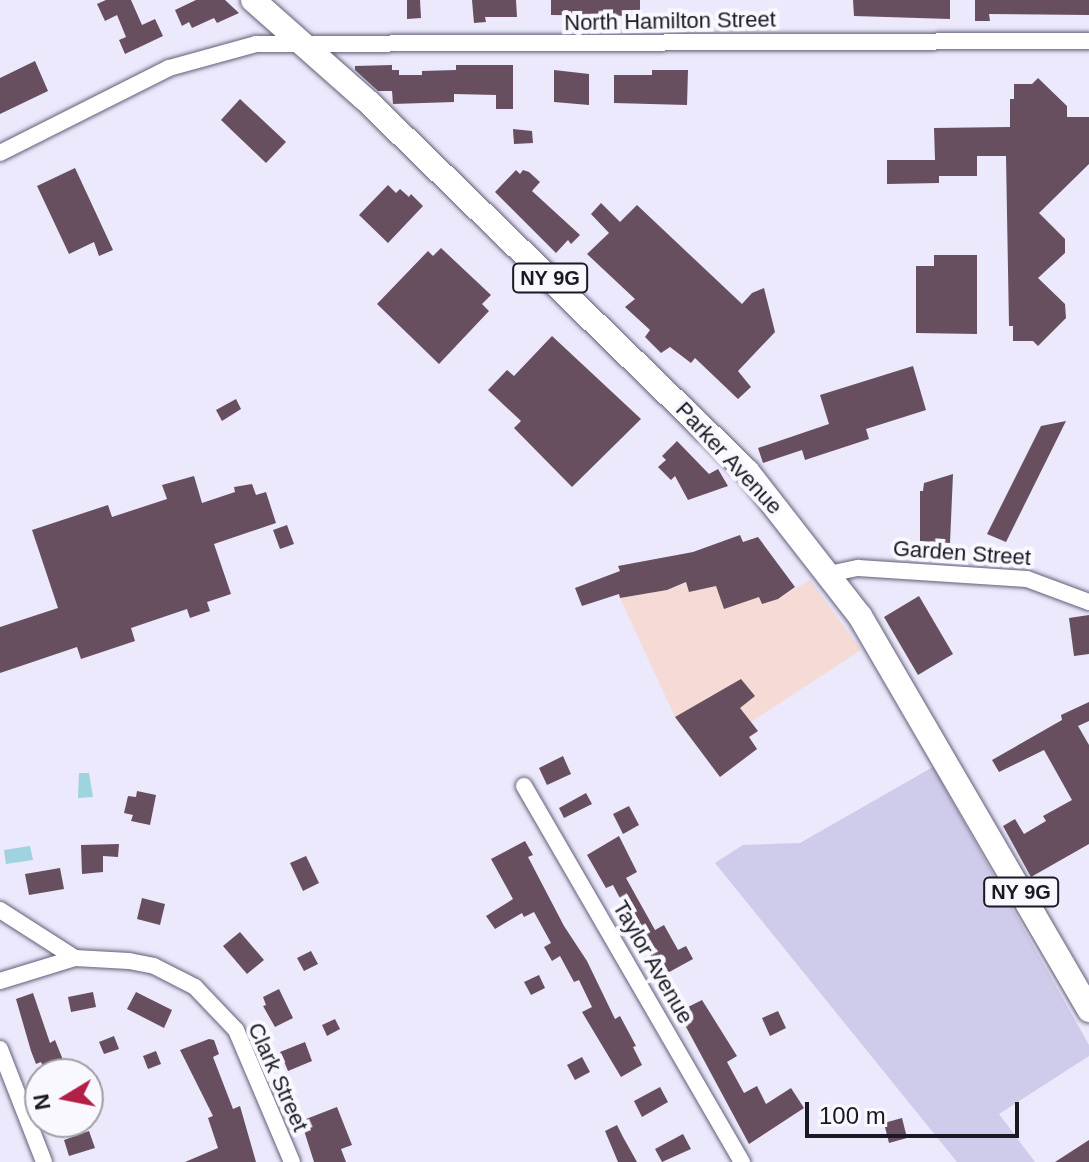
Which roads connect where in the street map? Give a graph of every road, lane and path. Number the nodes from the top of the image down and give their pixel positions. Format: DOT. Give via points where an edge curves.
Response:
graph roads {
  1 [pos="253,0"];
  2 [pos="1089,41"];
  3 [pos="300,43"];
  4 [pos="0,153"];
  5 [pos="829,574"];
  6 [pos="1089,602"];
  7 [pos="524,786"];
  8 [pos="0,910"];
  9 [pos="75,958"];
  10 [pos="0,981"];
  11 [pos="1089,1010"];
  12 [pos="0,1049"];
  13 [pos="44,1162"];
  14 [pos="292,1162"];
  15 [pos="742,1162"];
  1 -- 3 [label="main road, Parker Avenue / NY 9G"];
  2 -- 3 [label="street, North Hamilton Street"];
  3 -- 4 [label="street, North Hamilton Street" via="240,47 177,65"];
  3 -- 5 [label="main road, Parker Avenue / NY 9G" via="365,99 729,452"];
  5 -- 6 [label="street, Garden Street" via="858,568 1027,579"];
  5 -- 11 [label="main road, Parker Avenue / NY 9G" via="878,644"];
  7 -- 15 [label="street, Taylor Avenue"];
  8 -- 9 [label="street"];
  9 -- 10 [label="street, Clark Street"];
  9 -- 14 [label="street, Clark Street" via="154,966 195,987 216,1005 236,1030"];
  12 -- 13 [label="street"];
}
